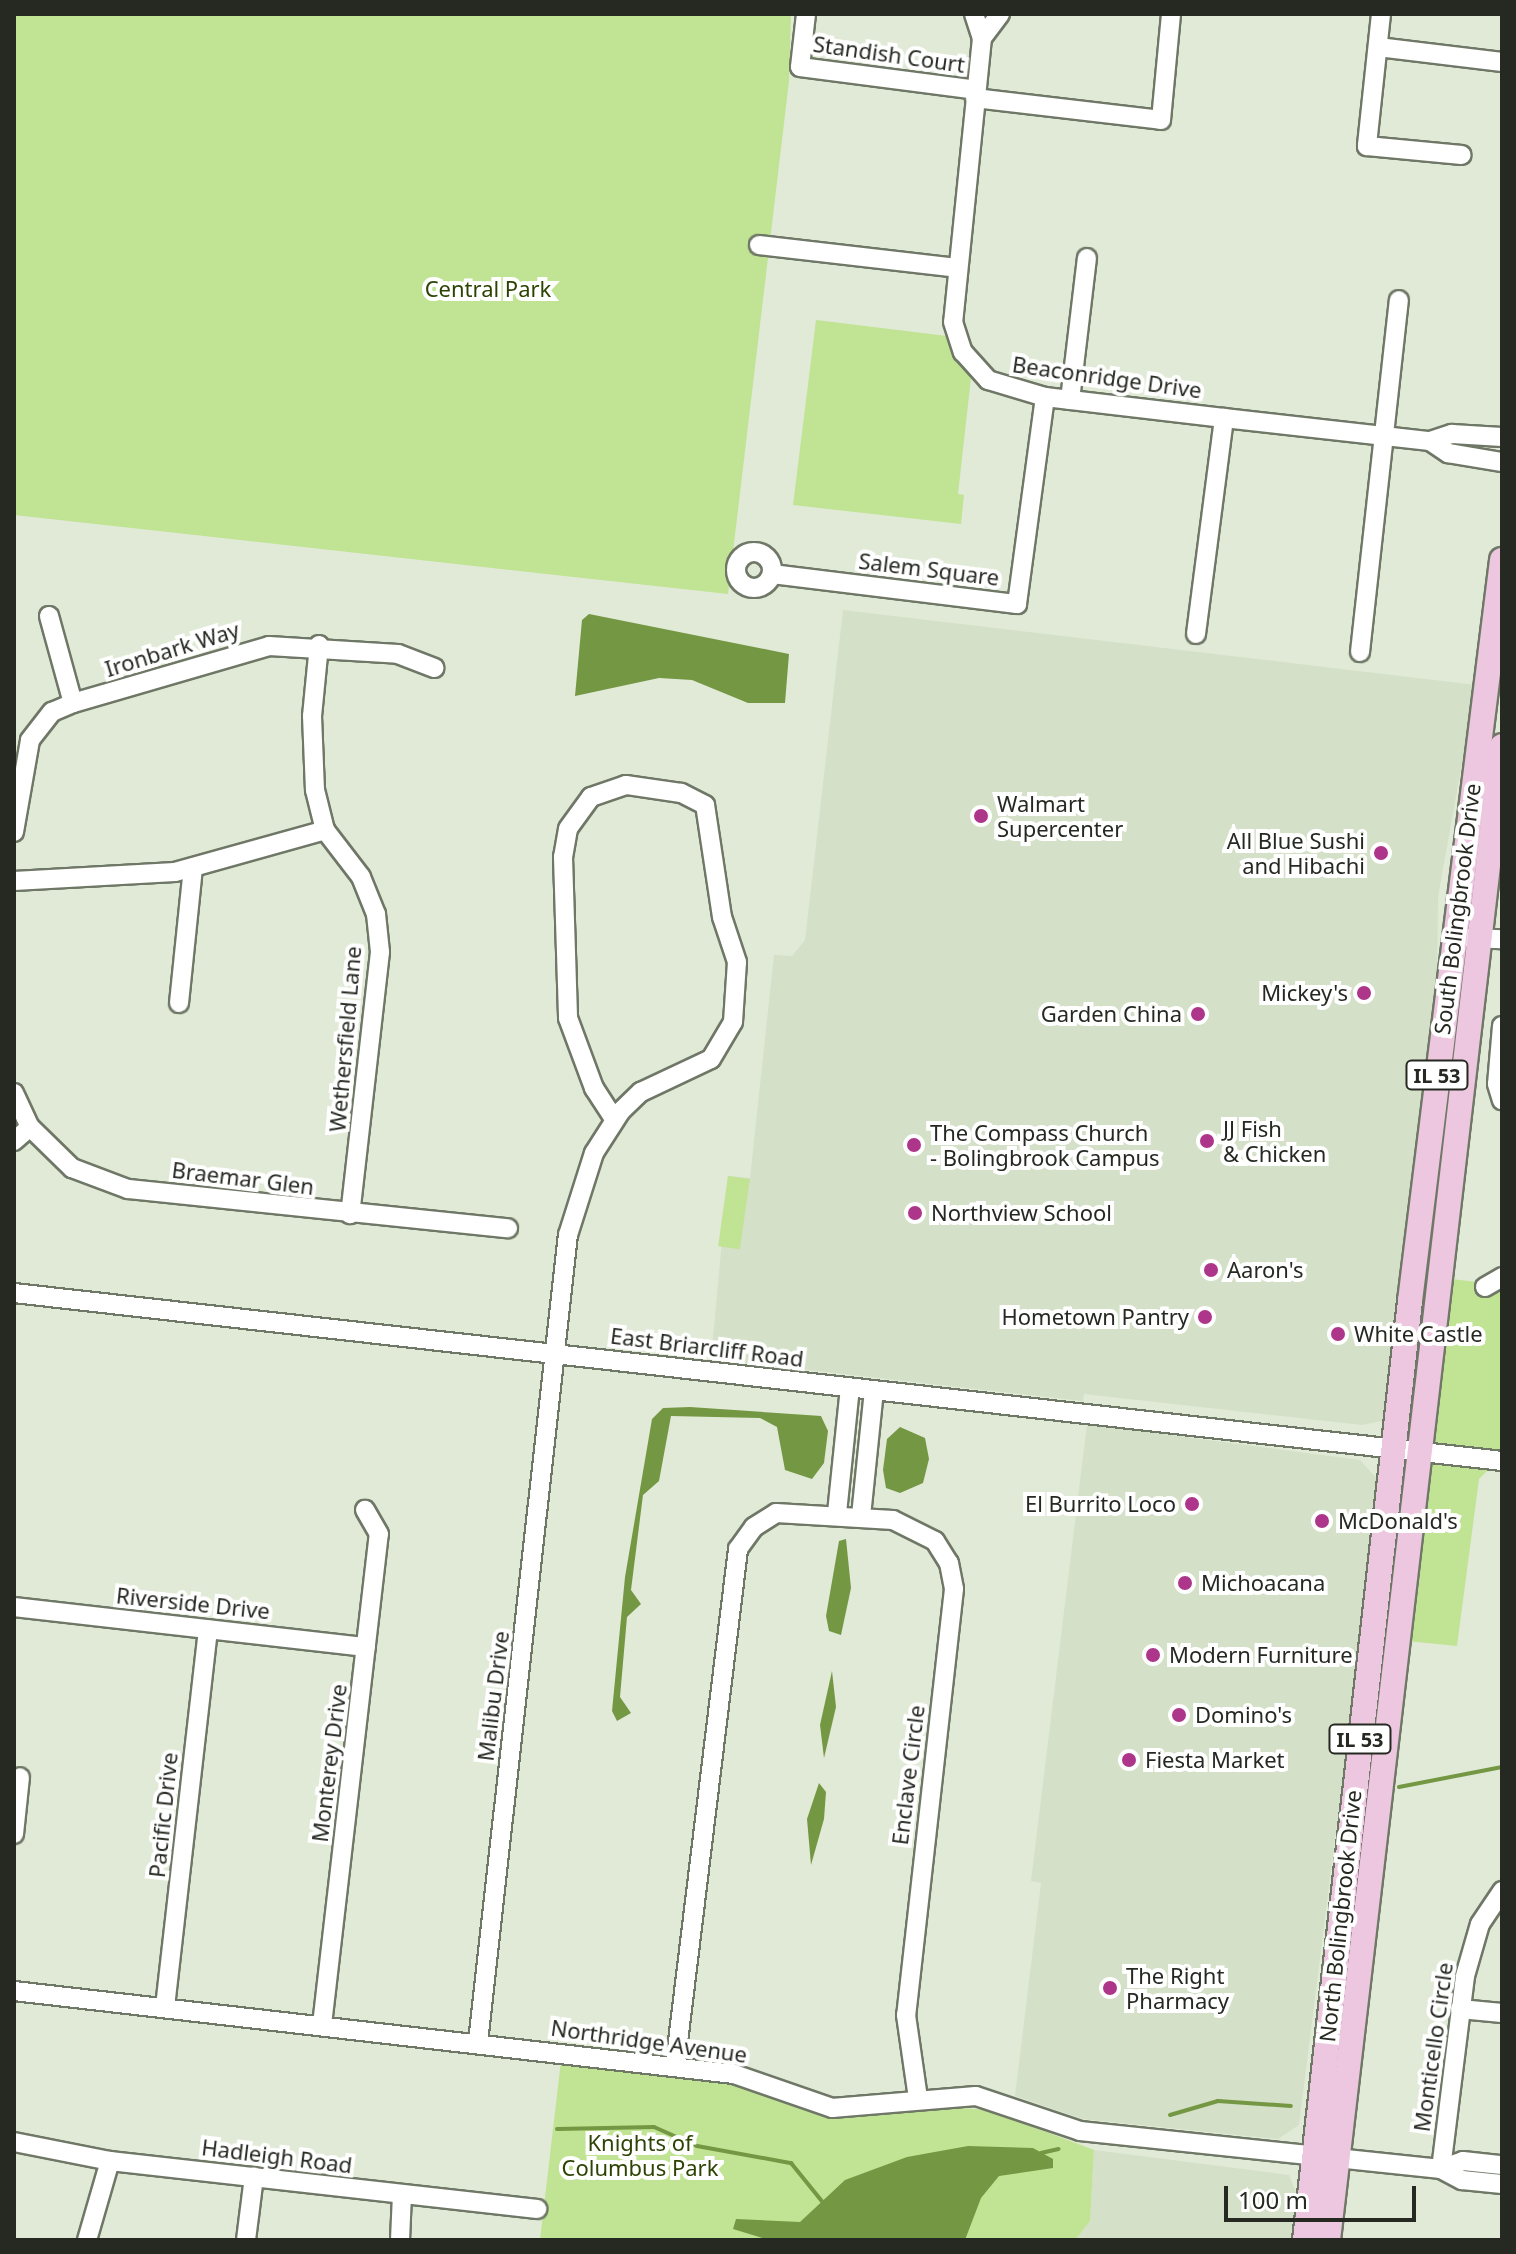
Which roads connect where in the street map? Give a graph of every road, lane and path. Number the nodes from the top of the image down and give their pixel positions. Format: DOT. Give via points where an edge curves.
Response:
graph roads {
  1 [pos="806,14"];
  2 [pos="974,14"];
  3 [pos="1000,14"];
  4 [pos="1171,14"];
  5 [pos="1381,14"];
  6 [pos="982,38"];
  7 [pos="1378,47"];
  8 [pos="1502,62"];
  9 [pos="976,94"];
  10 [pos="1462,155"];
  11 [pos="759,245"];
  12 [pos="1087,258"];
  13 [pos="957,268"];
  14 [pos="1399,300"];
  15 [pos="1045,397"];
  16 [pos="1070,400"];
  17 [pos="1224,418"];
  18 [pos="1384,436"];
  19 [pos="1502,437"];
  20 [pos="1430,441"];
  21 [pos="1502,462"];
  22 [pos="1502,560"];
  23 [pos="772,574"];
  24 [pos="49,616"];
  25 [pos="1196,634"];
  26 [pos="319,645"];
  27 [pos="1360,652"];
  28 [pos="434,668"];
  29 [pos="73,703"];
  30 [pos="1502,746"];
  31 [pos="1493,754"];
  32 [pos="325,830"];
  33 [pos="14,832"];
  34 [pos="193,868"];
  35 [pos="14,881"];
  36 [pos="1465,938"];
  37 [pos="1502,939"];
  38 [pos="179,1003"];
  39 [pos="1502,1026"];
  40 [pos="14,1093"];
  41 [pos="1502,1100"];
  42 [pos="615,1120"];
  43 [pos="30,1127"];
  44 [pos="14,1141"];
  45 [pos="350,1214"];
  46 [pos="508,1228"];
  47 [pos="1502,1277"];
  48 [pos="1485,1287"];
  49 [pos="14,1293"];
  50 [pos="557,1355"];
  51 [pos="850,1388"];
  52 [pos="874,1391"];
  53 [pos="1406,1451"];
  54 [pos="1502,1461"];
  55 [pos="365,1510"];
  56 [pos="837,1513"];
  57 [pos="861,1516"];
  58 [pos="14,1607"];
  59 [pos="208,1629"];
  60 [pos="366,1647"];
  61 [pos="20,1777"];
  62 [pos="14,1834"];
  63 [pos="1502,1891"];
  64 [pos="14,1991"];
  65 [pos="165,2007"];
  66 [pos="1460,2009"];
  67 [pos="1502,2013"];
  68 [pos="322,2025"];
  69 [pos="478,2042"];
  70 [pos="675,2066"];
  71 [pos="918,2098"];
  72 [pos="14,2142"];
  73 [pos="110,2161"];
  74 [pos="1325,2161"];
  75 [pos="1502,2165"];
  76 [pos="1441,2169"];
  77 [pos="254,2177"];
  78 [pos="1502,2184"];
  79 [pos="402,2195"];
  80 [pos="537,2209"];
  81 [pos="87,2240"];
  82 [pos="246,2240"];
  83 [pos="400,2240"];
  84 [pos="1305,2240"];
  85 [pos="1328,2240"];
  1 -- 9 [label="street, Standish Court" via="800,67"];
  2 -- 6 [label="street, Beaconridge Drive"];
  3 -- 6 [label="street"];
  4 -- 9 [label="street" via="1161,120"];
  5 -- 7 [label="street"];
  6 -- 9 [label="street, Beaconridge Drive"];
  7 -- 8 [label="street"];
  7 -- 10 [label="street" via="1367,146"];
  9 -- 13 [label="street, Beaconridge Drive"];
  11 -- 13 [label="street"];
  12 -- 16 [label="street"];
  13 -- 15 [label="street, Beaconridge Drive" via="953,322 963,352 1000,387"];
  14 -- 18 [label="street"];
  15 -- 16 [label="street, Beaconridge Drive"];
  15 -- 23 [label="street, Salem Square" via="1017,604"];
  16 -- 17 [label="street, Beaconridge Drive"];
  17 -- 18 [label="street, Beaconridge Drive"];
  17 -- 25 [label="street"];
  18 -- 20 [label="street, Beaconridge Drive"];
  18 -- 27 [label="street"];
  19 -- 20 [label="street, Beaconridge Drive" via="1452,434"];
  20 -- 21 [label="street, Beaconridge Drive" via="1448,453"];
  22 -- 31 [label="main road, South Bolingbrook Drive / IL 53"];
  24 -- 29 [label="street"];
  26 -- 28 [label="street, Ironbark Way" via="398,654"];
  26 -- 29 [label="street, Ironbark Way" via="221,656 154,683"];
  26 -- 32 [label="street, Wethersfield Lane" via="312,746"];
  29 -- 33 [label="street, Ironbark Way" via="52,712 30,740"];
  30 -- 31 [label="main road, South Bolingbrook Drive / IL 53"];
  31 -- 36 [label="main road, South Bolingbrook Drive / IL 53"];
  32 -- 34 [label="street" via="238,850"];
  32 -- 45 [label="street, Wethersfield Lane" via="361,877 376,914 380,952"];
  34 -- 35 [label="street" via="113,879"];
  34 -- 38 [label="street"];
  36 -- 37 [label="street"];
  36 -- 53 [label="main road, South Bolingbrook Drive / IL 53"];
  39 -- 41 [label="street" via="1497,1084"];
  40 -- 43 [label="street, Braemar Glen"];
  42 -- 42 [label="street, Malibu Drive" via="641,1092 718,1054 731,1030 737,962 722,917 705,805 681,793 626,785 591,797 568,829 563,857 568,1018 594,1088"];
  42 -- 50 [label="street, Malibu Drive" via="594,1153 568,1235"];
  43 -- 44 [label="street"];
  43 -- 45 [label="street, Braemar Glen" via="72,1168 128,1189"];
  45 -- 46 [label="street, Braemar Glen"];
  47 -- 48 [label="street"];
  49 -- 50 [label="street, East Briarcliff Road"];
  50 -- 51 [label="street, East Briarcliff Road"];
  50 -- 69 [label="street, Malibu Drive"];
  51 -- 52 [label="street, East Briarcliff Road"];
  51 -- 56 [label="street"];
  52 -- 53 [label="street, East Briarcliff Road"];
  52 -- 57 [label="street"];
  53 -- 54 [label="street, East Briarcliff Road"];
  53 -- 74 [label="main road, North Bolingbrook Drive / IL 53"];
  55 -- 60 [label="street, Monterey Drive" via="379,1534"];
  56 -- 57 [label="street, Enclave Circle"];
  56 -- 70 [label="street, Enclave Circle" via="776,1513 754,1527 734,1559"];
  57 -- 71 [label="street, Enclave Circle" via="924,1532 942,1551 952,1577 906,2015"];
  58 -- 59 [label="street, Riverside Drive"];
  59 -- 60 [label="street, Riverside Drive"];
  59 -- 65 [label="street, Pacific Drive"];
  60 -- 68 [label="street, Monterey Drive"];
  61 -- 62 [label="street"];
  63 -- 66 [label="street, Monticello Circle" via="1472,1945"];
  64 -- 65 [label="street, Northridge Avenue"];
  65 -- 68 [label="street, Northridge Avenue"];
  66 -- 67 [label="street"];
  66 -- 76 [label="street, Monticello Circle"];
  68 -- 69 [label="street, Northridge Avenue"];
  69 -- 70 [label="street, Northridge Avenue"];
  70 -- 71 [label="street, Northridge Avenue" via="734,2074 832,2108"];
  71 -- 74 [label="street, Northridge Avenue" via="976,2096 1080,2131"];
  72 -- 73 [label="street, Hadleigh Road"];
  73 -- 77 [label="street, Hadleigh Road"];
  73 -- 81 [label="street"];
  74 -- 76 [label="street, Northridge Avenue"];
  74 -- 84 [label="main road, North Bolingbrook Drive / IL 53"];
  74 -- 85 [label="main road, North Bolingbrook Drive / IL 53"];
  75 -- 76 [label="street" via="1463,2161"];
  76 -- 78 [label="street" via="1462,2180"];
  77 -- 79 [label="street, Hadleigh Road"];
  77 -- 82 [label="street"];
  79 -- 80 [label="street, Hadleigh Road"];
  79 -- 83 [label="street"];
}
